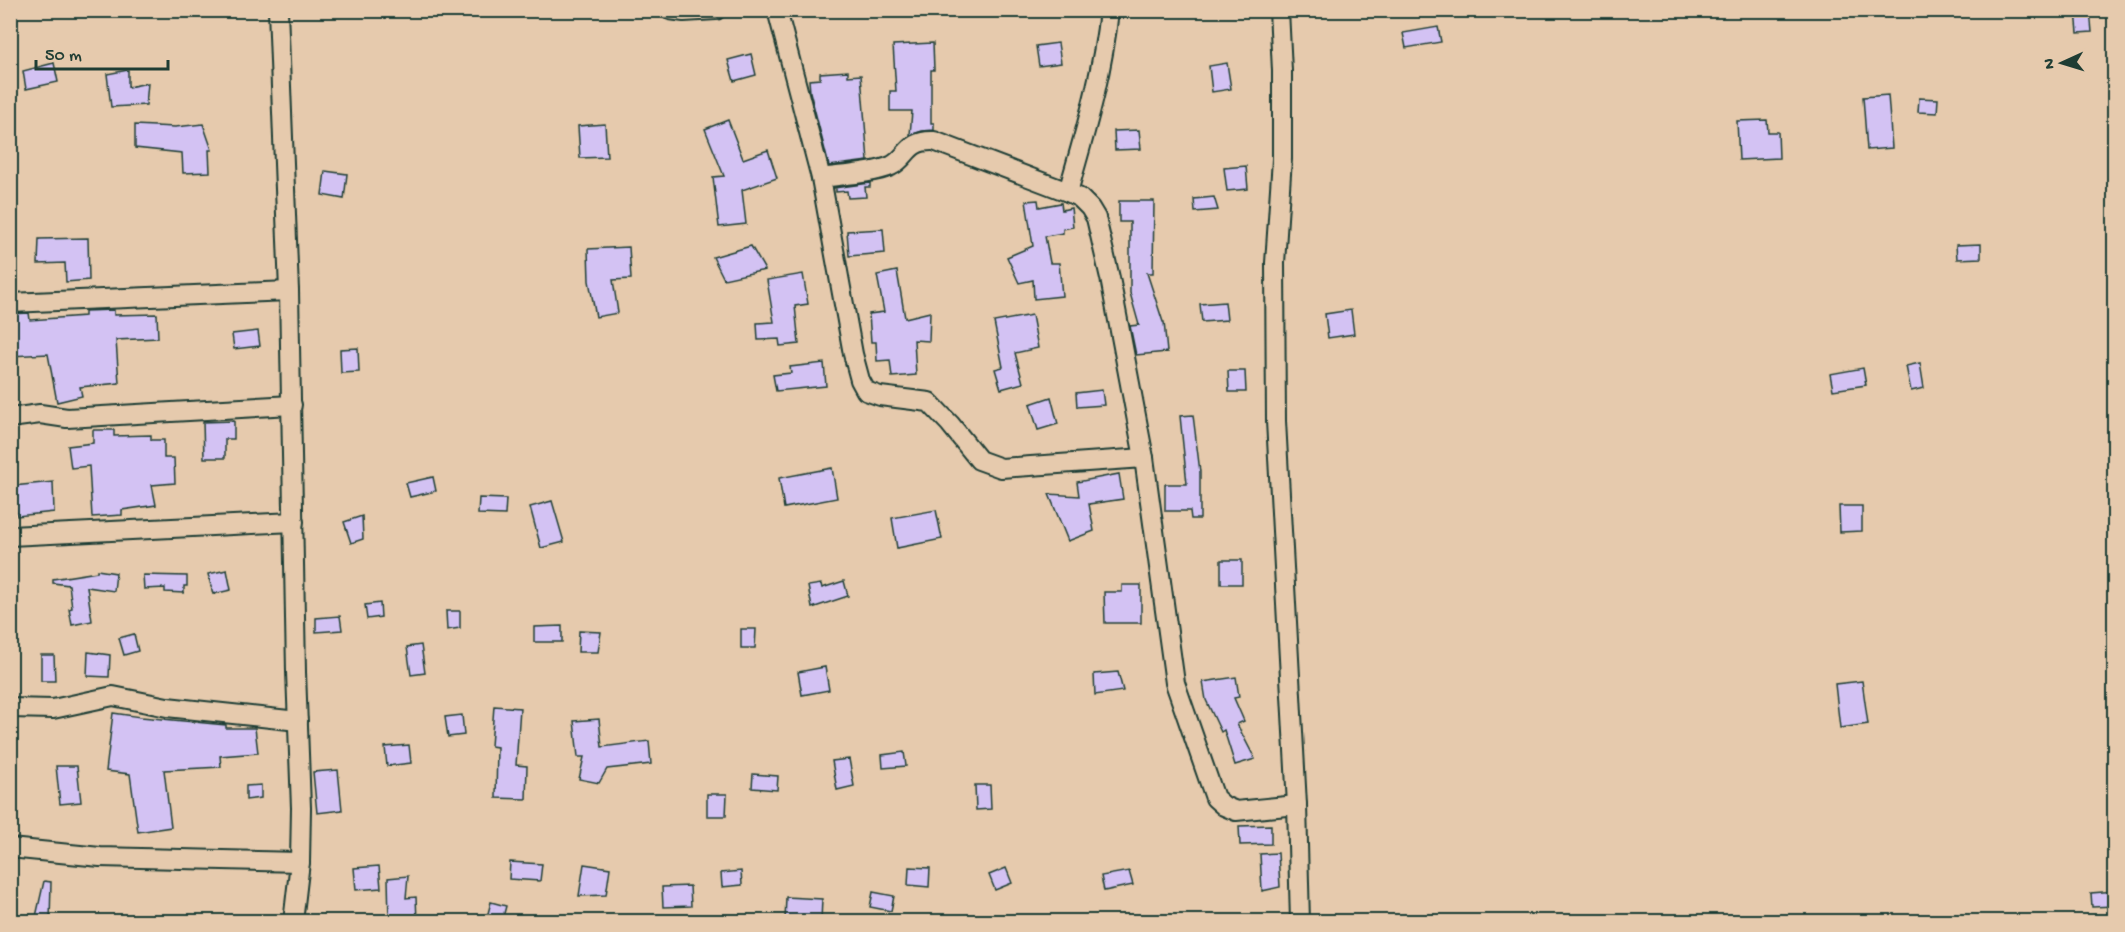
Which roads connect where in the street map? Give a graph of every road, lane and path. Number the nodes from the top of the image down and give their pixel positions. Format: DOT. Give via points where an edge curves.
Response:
graph roads {
  1 [pos="278,10"];
  2 [pos="670,10"];
  3 [pos="716,10"];
  4 [pos="777,10"];
  5 [pos="1108,10"];
  6 [pos="1279,10"];
  7 [pos="820,178"];
  8 [pos="1068,192"];
  9 [pos="289,291"];
  10 [pos="10,303"];
  11 [pos="292,405"];
  12 [pos="10,418"];
  13 [pos="1144,458"];
  14 [pos="294,522"];
  15 [pos="10,536"];
  16 [pos="10,708"];
  17 [pos="298,722"];
  18 [pos="1298,805"];
  19 [pos="10,848"];
  20 [pos="300,862"];
  21 [pos="293,921"];
  22 [pos="1300,921"];
  1 -- 9 [label="street"];
  2 -- 3 [label="street"];
  4 -- 7 [label="street"];
  5 -- 8 [label="street" via="1094,105"];
  6 -- 18 [label="street" via="1282,159 1275,263 1276,420"];
  7 -- 8 [label="street" via="893,165 911,146 924,140"];
  7 -- 13 [label="street" via="853,354 866,391 928,402 980,460 1001,468"];
  8 -- 13 [label="street" via="1080,198 1096,218"];
  9 -- 10 [label="street"];
  9 -- 11 [label="street"];
  11 -- 12 [label="street"];
  11 -- 14 [label="street"];
  13 -- 18 [label="street" via="1175,683 1215,798 1236,811"];
  14 -- 15 [label="street"];
  14 -- 17 [label="street"];
  16 -- 17 [label="street" via="53,709 113,696 167,707"];
  17 -- 20 [label="street"];
  18 -- 22 [label="street"];
  19 -- 20 [label="street" via="100,858"];
  20 -- 21 [label="street"];
}
